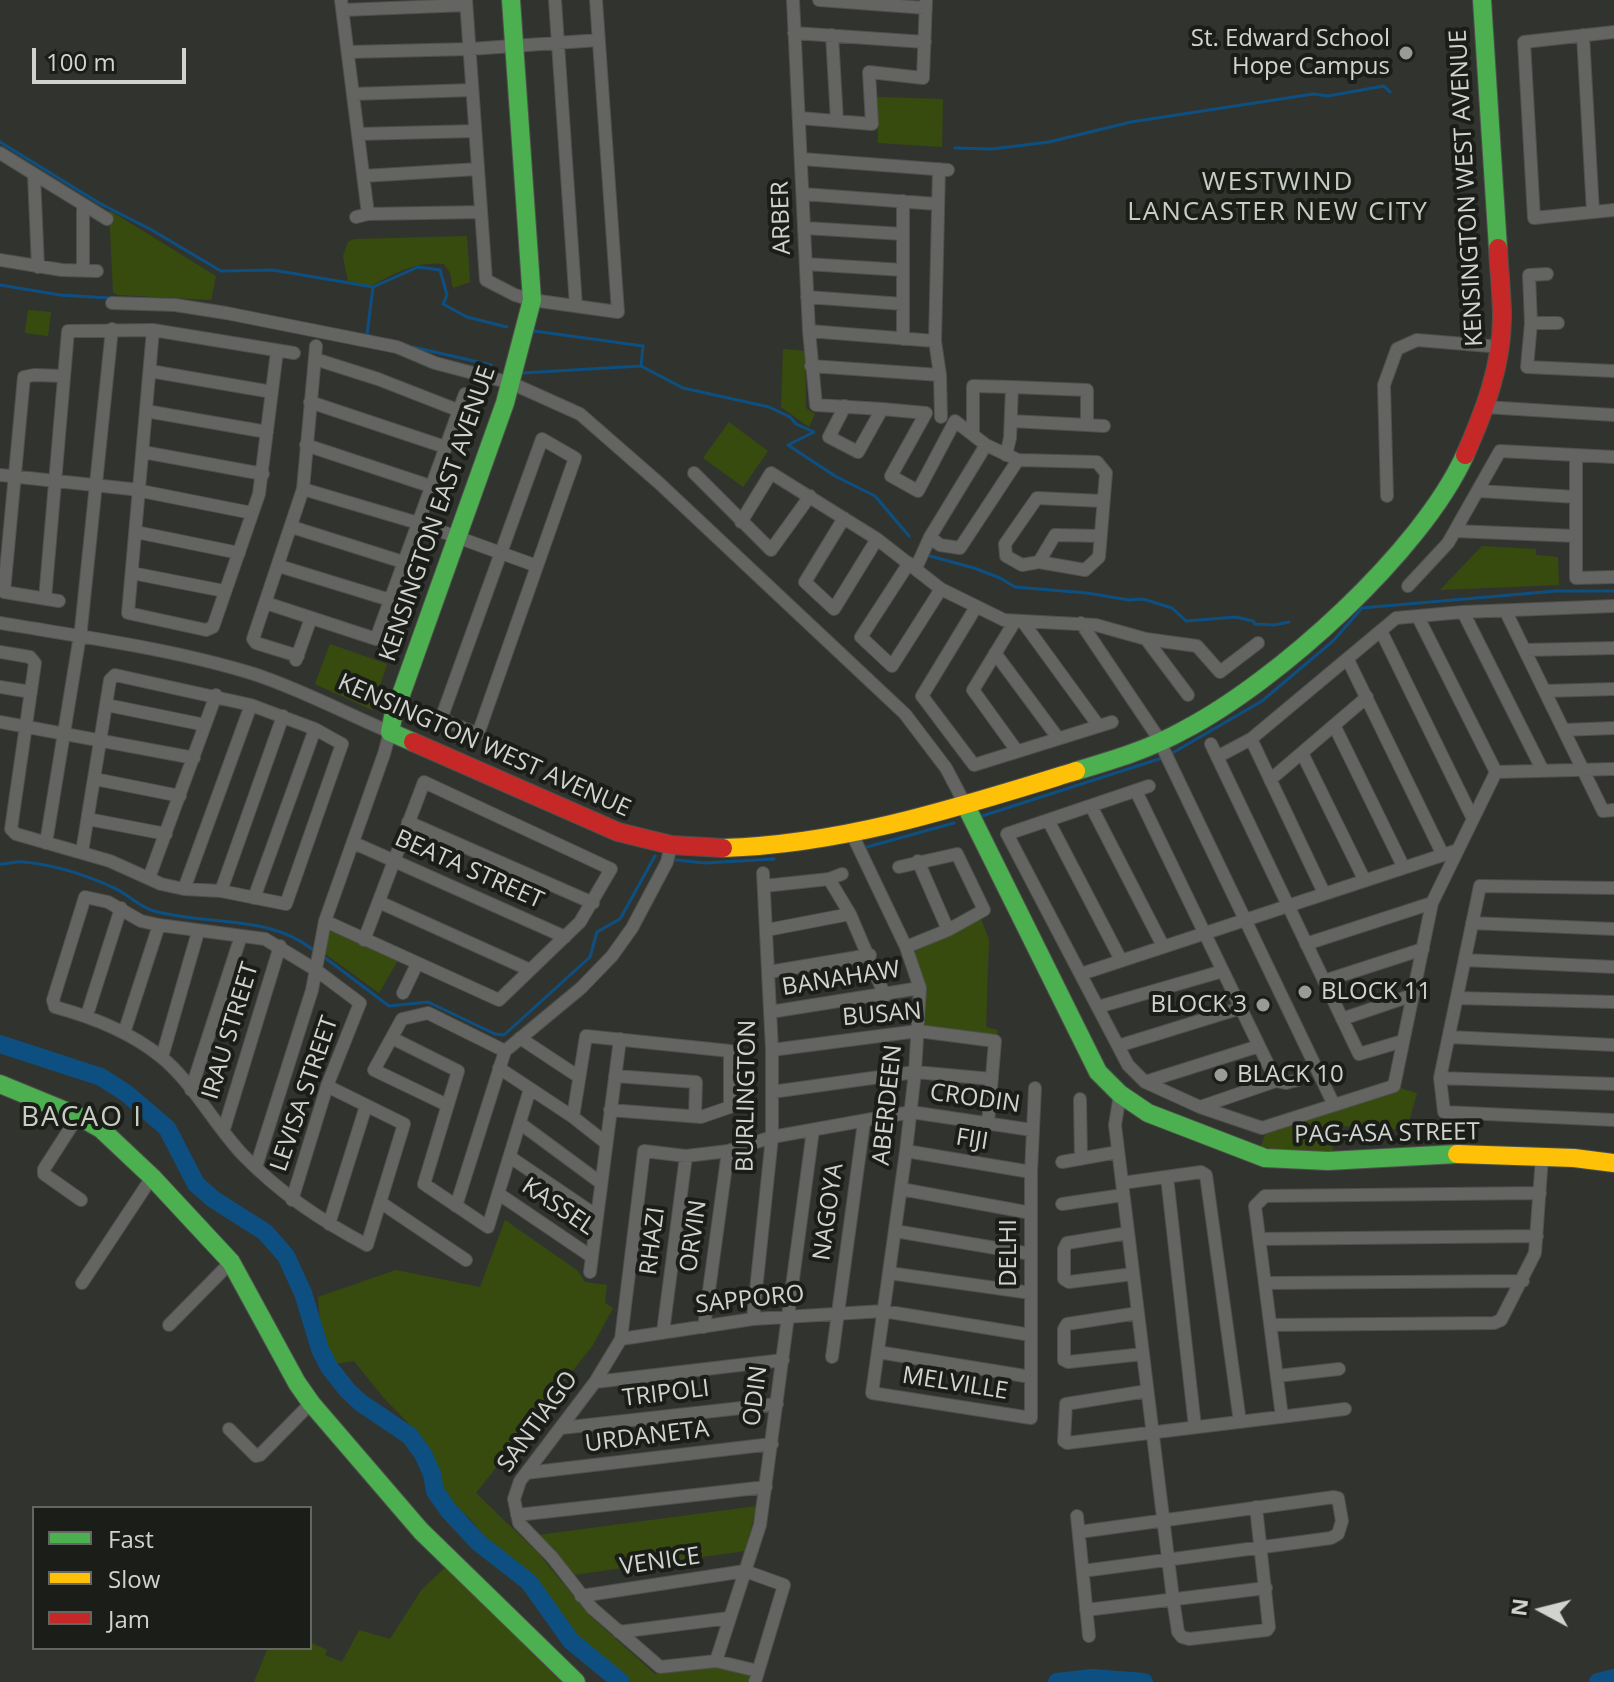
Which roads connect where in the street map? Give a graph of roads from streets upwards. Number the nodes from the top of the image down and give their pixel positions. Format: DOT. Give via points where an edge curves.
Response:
graph roads {
  1 [pos="511,0"];
  2 [pos="555,0"];
  3 [pos="596,0"];
  4 [pos="793,0"];
  5 [pos="819,0"];
  6 [pos="1482,0"];
  7 [pos="466,3"];
  8 [pos="926,4"];
  9 [pos="342,5"];
  10 [pos="1614,32"];
  11 [pos="794,33"];
  12 [pos="832,35"];
  13 [pos="1583,35"];
  14 [pos="599,40"];
  15 [pos="559,42"];
  16 [pos="925,42"];
  17 [pos="514,45"];
  18 [pos="470,49"];
  19 [pos="348,52"];
  20 [pos="472,90"];
  21 [pos="353,94"];
  22 [pos="800,118"];
  23 [pos="837,121"];
  24 [pos="475,131"];
  25 [pos="358,134"];
  26 [pos="0,153"];
  27 [pos="802,159"];
  28 [pos="478,169"];
  29 [pos="34,175"];
  30 [pos="363,176"];
  31 [pos="803,194"];
  32 [pos="903,201"];
  33 [pos="937,204"];
  34 [pos="83,205"];
  35 [pos="1614,210"];
  36 [pos="481,212"];
  37 [pos="1593,212"];
  38 [pos="107,219"];
  39 [pos="805,228"];
  40 [pos="903,234"];
  41 [pos="0,260"];
  42 [pos="806,264"];
  43 [pos="38,267"];
  44 [pos="903,270"];
  45 [pos="83,271"];
  46 [pos="97,271"];
  47 [pos="1547,274"];
  48 [pos="807,297"];
  49 [pos="532,300"];
  50 [pos="112,303"];
  51 [pos="903,304"];
  52 [pos="576,306"];
  53 [pos="1531,323"];
  54 [pos="1558,323"];
  55 [pos="112,329"];
  56 [pos="153,330"];
  57 [pos="809,331"];
  58 [pos="903,339"];
  59 [pos="935,341"];
  60 [pos="1501,347"];
  61 [pos="277,351"];
  62 [pos="294,353"];
  63 [pos="811,366"];
  64 [pos="150,371"];
  65 [pos="1614,371"];
  66 [pos="940,375"];
  67 [pos="64,376"];
  68 [pos="511,383"];
  69 [pos="1012,387"];
  70 [pos="272,392"];
  71 [pos="465,394"];
  72 [pos="310,402"];
  73 [pos="845,406"];
  74 [pos="1485,407"];
  75 [pos="882,409"];
  76 [pos="146,411"];
  77 [pos="460,411"];
  78 [pos="926,413"];
  79 [pos="1614,415"];
  80 [pos="941,417"];
  81 [pos="955,421"];
  82 [pos="1011,421"];
  83 [pos="1087,425"];
  84 [pos="1104,426"];
  85 [pos="267,432"];
  86 [pos="973,435"];
  87 [pos="306,445"];
  88 [pos="986,445"];
  89 [pos="445,447"];
  90 [pos="143,452"];
  91 [pos="1576,455"];
  92 [pos="1614,457"];
  93 [pos="1012,458"];
  94 [pos="694,473"];
  95 [pos="263,474"];
  96 [pos="0,475"];
  97 [pos="14,476"];
  98 [pos="55,480"];
  99 [pos="95,485"];
  100 [pos="430,486"];
  101 [pos="303,489"];
  102 [pos="140,490"];
  103 [pos="1479,491"];
  104 [pos="810,496"];
  105 [pos="1387,496"];
  106 [pos="1576,497"];
  107 [pos="1103,501"];
  108 [pos="252,513"];
  109 [pos="844,518"];
  110 [pos="741,522"];
  111 [pos="418,523"];
  112 [pos="292,527"];
  113 [pos="1455,531"];
  114 [pos="136,532"];
  115 [pos="1101,536"];
  116 [pos="1576,536"];
  117 [pos="930,537"];
  118 [pos="458,539"];
  119 [pos="877,539"];
  120 [pos="239,553"];
  121 [pos="501,554"];
  122 [pos="403,562"];
  123 [pos="1039,562"];
  124 [pos="913,565"];
  125 [pos="279,566"];
  126 [pos="537,566"];
  127 [pos="132,573"];
  128 [pos="1614,577"];
  129 [pos="1408,586"];
  130 [pos="941,589"];
  131 [pos="224,591"];
  132 [pos="45,599"];
  133 [pos="390,600"];
  134 [pos="59,601"];
  135 [pos="266,603"];
  136 [pos="1614,606"];
  137 [pos="976,607"];
  138 [pos="1463,612"];
  139 [pos="1506,612"];
  140 [pos="1418,617"];
  141 [pos="311,618"];
  142 [pos="1019,622"];
  143 [pos="0,623"];
  144 [pos="1081,623"];
  145 [pos="1381,631"];
  146 [pos="80,637"];
  147 [pos="1146,639"];
  148 [pos="1258,643"];
  149 [pos="1614,648"];
  150 [pos="1525,650"];
  151 [pos="0,652"];
  152 [pos="995,653"];
  153 [pos="1348,660"];
  154 [pos="0,687"];
  155 [pos="1614,689"];
  156 [pos="1545,691"];
  157 [pos="31,692"];
  158 [pos="216,695"];
  159 [pos="1188,695"];
  160 [pos="1367,697"];
  161 [pos="107,705"];
  162 [pos="251,705"];
  163 [pos="283,716"];
  164 [pos="0,722"];
  165 [pos="205,725"];
  166 [pos="1334,725"];
  167 [pos="26,727"];
  168 [pos="1614,728"];
  169 [pos="315,729"];
  170 [pos="1564,730"];
  171 [pos="390,732"];
  172 [pos="64,733"];
  173 [pos="1058,738"];
  174 [pos="1251,739"];
  175 [pos="101,740"];
  176 [pos="1160,743"];
  177 [pos="1211,744"];
  178 [pos="1017,751"];
  179 [pos="1302,753"];
  180 [pos="1217,757"];
  181 [pos="194,758"];
  182 [pos="1614,769"];
  183 [pos="1583,770"];
  184 [pos="1543,771"];
  185 [pos="1496,772"];
  186 [pos="95,779"];
  187 [pos="1270,780"];
  188 [pos="1149,786"];
  189 [pos="1136,791"];
  190 [pos="180,796"];
  191 [pos="966,806"];
  192 [pos="1091,806"];
  193 [pos="1614,810"];
  194 [pos="88,819"];
  195 [pos="1473,819"];
  196 [pos="1048,820"];
  197 [pos="408,822"];
  198 [pos="166,834"];
  199 [pos="852,834"];
  200 [pos="46,843"];
  201 [pos="354,843"];
  202 [pos="671,845"];
  203 [pos="1458,850"];
  204 [pos="82,852"];
  205 [pos="1442,853"];
  206 [pos="396,860"];
  207 [pos="918,861"];
  208 [pos="1403,866"];
  209 [pos="899,867"];
  210 [pos="842,874"];
  211 [pos="149,878"];
  212 [pos="829,879"];
  213 [pos="1364,879"];
  214 [pos="1614,888"];
  215 [pos="184,889"];
  216 [pos="221,891"];
  217 [pos="1324,893"];
  218 [pos="254,898"];
  219 [pos="379,902"];
  220 [pos="593,903"];
  221 [pos="1432,903"];
  222 [pos="1287,905"];
  223 [pos="121,908"];
  224 [pos="850,914"];
  225 [pos="1244,919"];
  226 [pos="325,921"];
  227 [pos="1472,923"];
  228 [pos="159,925"];
  229 [pos="1614,929"];
  230 [pos="767,930"];
  231 [pos="948,930"];
  232 [pos="198,932"];
  233 [pos="1204,933"];
  234 [pos="241,936"];
  235 [pos="565,937"];
  236 [pos="364,940"];
  237 [pos="1306,944"];
  238 [pos="280,946"];
  239 [pos="1163,946"];
  240 [pos="906,947"];
  241 [pos="1423,949"];
  242 [pos="870,955"];
  243 [pos="1121,960"];
  244 [pos="1465,960"];
  245 [pos="417,964"];
  246 [pos="1614,967"];
  247 [pos="316,970"];
  248 [pos="530,970"];
  249 [pos="1223,971"];
  250 [pos="769,972"];
  251 [pos="1081,974"];
  252 [pos="1324,981"];
  253 [pos="920,988"];
  254 [pos="403,993"];
  255 [pos="1413,995"];
  256 [pos="885,996"];
  257 [pos="1457,998"];
  258 [pos="1614,1002"];
  259 [pos="1098,1007"];
  260 [pos="1241,1008"];
  261 [pos="770,1012"];
  262 [pos="87,1015"];
  263 [pos="1342,1019"];
  264 [pos="918,1031"];
  265 [pos="124,1033"];
  266 [pos="1449,1037"];
  267 [pos="392,1038"];
  268 [pos="520,1038"];
  269 [pos="620,1039"];
  270 [pos="1403,1041"];
  271 [pos="1614,1045"];
  272 [pos="1118,1046"];
  273 [pos="1259,1046"];
  274 [pos="772,1050"];
  275 [pos="505,1051"];
  276 [pos="162,1057"];
  277 [pos="499,1068"];
  278 [pos="915,1072"];
  279 [pos="615,1076"];
  280 [pos="579,1077"];
  281 [pos="1440,1078"];
  282 [pos="992,1079"];
  283 [pos="1298,1080"];
  284 [pos="1276,1081"];
  285 [pos="1145,1082"];
  286 [pos="0,1084"];
  287 [pos="1614,1084"];
  288 [pos="327,1086"];
  289 [pos="1035,1088"];
  290 [pos="530,1089"];
  291 [pos="191,1090"];
  292 [pos="772,1092"];
  293 [pos="1120,1094"];
  294 [pos="1080,1099"];
  295 [pos="447,1105"];
  296 [pos="1334,1105"];
  297 [pos="366,1106"];
  298 [pos="1200,1107"];
  299 [pos="610,1110"];
  300 [pos="911,1112"];
  301 [pos="78,1116"];
  302 [pos="695,1116"];
  303 [pos="573,1117"];
  304 [pos="1614,1120"];
  305 [pos="864,1122"];
  306 [pos="988,1123"];
  307 [pos="521,1124"];
  308 [pos="224,1129"];
  309 [pos="813,1130"];
  310 [pos="1032,1130"];
  311 [pos="772,1137"];
  312 [pos="606,1143"];
  313 [pos="728,1151"];
  314 [pos="906,1151"];
  315 [pos="1118,1152"];
  316 [pos="686,1156"];
  317 [pos="510,1157"];
  318 [pos="1542,1157"];
  319 [pos="1081,1159"];
  320 [pos="1062,1162"];
  321 [pos="1614,1163"];
  322 [pos="256,1167"];
  323 [pos="1031,1172"];
  324 [pos="152,1177"];
  325 [pos="1167,1177"];
  326 [pos="601,1183"];
  327 [pos="901,1189"];
  328 [pos="1123,1189"];
  329 [pos="1540,1193"];
  330 [pos="499,1194"];
  331 [pos="81,1200"];
  332 [pos="292,1200"];
  333 [pos="380,1202"];
  334 [pos="1062,1204"];
  335 [pos="456,1206"];
  336 [pos="1031,1213"];
  337 [pos="597,1216"];
  338 [pos="329,1224"];
  339 [pos="895,1231"];
  340 [pos="1128,1233"];
  341 [pos="1537,1236"];
  342 [pos="1259,1239"];
  343 [pos="1031,1254"];
  344 [pos="592,1257"];
  345 [pos="466,1260"];
  346 [pos="231,1262"];
  347 [pos="590,1272"];
  348 [pos="889,1273"];
  349 [pos="1133,1274"];
  350 [pos="1523,1281"];
  351 [pos="82,1283"];
  352 [pos="1265,1283"];
  353 [pos="1031,1293"];
  354 [pos="883,1311"];
  355 [pos="1138,1313"];
  356 [pos="837,1314"];
  357 [pos="788,1316"];
  358 [pos="753,1319"];
  359 [pos="169,1325"];
  360 [pos="1270,1325"];
  361 [pos="704,1327"];
  362 [pos="663,1332"];
  363 [pos="1031,1335"];
  364 [pos="621,1339"];
  365 [pos="878,1352"];
  366 [pos="1143,1354"];
  367 [pos="832,1357"];
  368 [pos="783,1360"];
  369 [pos="1339,1369"];
  370 [pos="1277,1376"];
  371 [pos="1031,1377"];
  372 [pos="595,1382"];
  373 [pos="1147,1391"];
  374 [pos="872,1393"];
  375 [pos="311,1403"];
  376 [pos="777,1404"];
  377 [pos="1345,1409"];
  378 [pos="1282,1417"];
  379 [pos="1031,1418"];
  380 [pos="1240,1422"];
  381 [pos="1195,1427"];
  382 [pos="561,1428"];
  383 [pos="229,1429"];
  384 [pos="1152,1432"];
  385 [pos="772,1444"];
  386 [pos="526,1473"];
  387 [pos="766,1487"];
  388 [pos="1256,1507"];
  389 [pos="517,1515"];
  390 [pos="1077,1516"];
  391 [pos="1163,1520"];
  392 [pos="1079,1532"];
  393 [pos="1261,1547"];
  394 [pos="1168,1559"];
  395 [pos="745,1571"];
  396 [pos="1083,1571"];
  397 [pos="1266,1588"];
  398 [pos="581,1596"];
  399 [pos="1173,1599"];
  400 [pos="1086,1610"];
  401 [pos="729,1618"];
  402 [pos="619,1632"];
  403 [pos="1089,1636"];
  404 [pos="716,1661"];
  405 [pos="757,1677"];
  406 [pos="576,1682"];
  1 -- 17 [label="street, KENSINGTON EAST AVENUE"];
  2 -- 15 [label="street"];
  3 -- 14 [label="street"];
  4 -- 11 [label="street, ARBER"];
  5 -- 8 [label="street"];
  6 -- 60 [label="street, KENSINGTON WEST AVENUE"];
  7 -- 9 [label="street"];
  7 -- 18 [label="street"];
  8 -- 16 [label="street"];
  9 -- 19 [label="street"];
  10 -- 13 [label="street"];
  11 -- 12 [label="street"];
  11 -- 22 [label="street, ARBER"];
  12 -- 16 [label="street"];
  12 -- 23 [label="street"];
  13 -- 37 [label="street"];
  13 -- 37 [label="street" via="1524,42 1534,218"];
  14 -- 15 [label="street"];
  14 -- 52 [label="street" via="618,312"];
  15 -- 17 [label="street"];
  15 -- 52 [label="street"];
  16 -- 23 [label="street" via="923,78 869,72 872,124"];
  17 -- 18 [label="street"];
  17 -- 49 [label="street, KENSINGTON EAST AVENUE"];
  18 -- 19 [label="street"];
  18 -- 20 [label="street"];
  19 -- 21 [label="street"];
  20 -- 21 [label="street"];
  20 -- 24 [label="street"];
  21 -- 25 [label="street"];
  22 -- 23 [label="street"];
  22 -- 27 [label="street, ARBER"];
  24 -- 25 [label="street"];
  24 -- 28 [label="street"];
  25 -- 30 [label="street"];
  26 -- 29 [label="street"];
  27 -- 31 [label="street, ARBER"];
  27 -- 33 [label="street" via="944,170"];
  28 -- 30 [label="street"];
  28 -- 36 [label="street"];
  29 -- 34 [label="street"];
  29 -- 43 [label="street"];
  30 -- 36 [label="street" via="362,216"];
  31 -- 32 [label="street"];
  31 -- 39 [label="street, ARBER"];
  32 -- 33 [label="street"];
  32 -- 40 [label="street"];
  33 -- 59 [label="street"];
  34 -- 38 [label="street"];
  34 -- 45 [label="street"];
  35 -- 37 [label="street"];
  36 -- 49 [label="street" via="486,280"];
  39 -- 40 [label="street"];
  39 -- 42 [label="street, ARBER"];
  40 -- 44 [label="street"];
  41 -- 43 [label="street"];
  42 -- 44 [label="street"];
  42 -- 48 [label="street, ARBER"];
  43 -- 45 [label="street"];
  44 -- 51 [label="street"];
  45 -- 46 [label="street"];
  47 -- 53 [label="street" via="1529,275"];
  48 -- 51 [label="street"];
  48 -- 57 [label="street, ARBER"];
  49 -- 52 [label="street"];
  49 -- 68 [label="street, KENSINGTON EAST AVENUE"];
  50 -- 68 [label="street" via="175,305 373,342"];
  51 -- 58 [label="street"];
  53 -- 54 [label="street"];
  53 -- 65 [label="street" via="1527,367"];
  55 -- 56 [label="street"];
  55 -- 67 [label="street" via="68,331"];
  55 -- 99 [label="street"];
  56 -- 61 [label="street"];
  56 -- 64 [label="street"];
  57 -- 58 [label="street"];
  57 -- 63 [label="street, ARBER"];
  58 -- 59 [label="street"];
  59 -- 66 [label="street"];
  60 -- 74 [label="street, KENSINGTON WEST AVENUE"];
  60 -- 105 [label="street" via="1417,340 1397,349 1384,385"];
  61 -- 62 [label="street"];
  61 -- 70 [label="street"];
  63 -- 66 [label="street"];
  63 -- 73 [label="street, ARBER" via="816,405"];
  64 -- 70 [label="street"];
  64 -- 76 [label="street"];
  66 -- 80 [label="street"];
  67 -- 97 [label="street" via="24,377"];
  67 -- 98 [label="street"];
  68 -- 118 [label="street, KENSINGTON EAST AVENUE"];
  68 -- 191 [label="street" via="580,414 771,587 905,714 946,768"];
  69 -- 82 [label="street"];
  69 -- 83 [label="street" via="1087,390"];
  69 -- 86 [label="street" via="973,386"];
  70 -- 85 [label="street"];
  71 -- 77 [label="street"];
  72 -- 77 [label="street" via="315,352"];
  72 -- 87 [label="street"];
  72 -- 89 [label="street"];
  73 -- 75 [label="street"];
  73 -- 75 [label="street" via="829,437 858,452"];
  74 -- 79 [label="street"];
  74 -- 176 [label="street, KENSINGTON WEST AVENUE" via="1444,495 1394,561 1247,691"];
  75 -- 78 [label="street"];
  76 -- 85 [label="street"];
  76 -- 90 [label="street"];
  77 -- 89 [label="street"];
  78 -- 80 [label="street"];
  78 -- 81 [label="street" via="891,476 918,491"];
  80 -- 81 [label="street"];
  81 -- 86 [label="street"];
  82 -- 83 [label="street"];
  82 -- 93 [label="street"];
  83 -- 84 [label="street"];
  85 -- 95 [label="street"];
  86 -- 88 [label="street"];
  87 -- 100 [label="street"];
  87 -- 101 [label="street"];
  88 -- 93 [label="street"];
  88 -- 117 [label="street"];
  89 -- 100 [label="street"];
  90 -- 95 [label="street"];
  90 -- 102 [label="street"];
  91 -- 92 [label="street"];
  91 -- 103 [label="street" via="1500,451"];
  91 -- 106 [label="street"];
  93 -- 107 [label="street" via="1097,462 1106,473"];
  93 -- 117 [label="street" via="960,548 940,545"];
  94 -- 110 [label="street"];
  95 -- 108 [label="street"];
  96 -- 97 [label="street"];
  97 -- 98 [label="street"];
  97 -- 132 [label="street" via="4,592"];
  98 -- 99 [label="street"];
  98 -- 132 [label="street"];
  99 -- 102 [label="street"];
  99 -- 146 [label="street"];
  100 -- 111 [label="street"];
  101 -- 111 [label="street"];
  101 -- 112 [label="street"];
  102 -- 108 [label="street"];
  102 -- 114 [label="street"];
  103 -- 106 [label="street"];
  103 -- 113 [label="street"];
  104 -- 109 [label="street"];
  104 -- 110 [label="street" via="771,473"];
  104 -- 110 [label="street" via="771,550"];
  106 -- 116 [label="street"];
  107 -- 115 [label="street"];
  107 -- 123 [label="street" via="1037,498 1005,544 1006,556 1022,565"];
  108 -- 120 [label="street"];
  109 -- 119 [label="street"];
  109 -- 119 [label="street" via="805,582 834,609"];
  111 -- 118 [label="street"];
  111 -- 122 [label="street"];
  112 -- 122 [label="street"];
  112 -- 125 [label="street"];
  113 -- 116 [label="street"];
  113 -- 129 [label="street"];
  114 -- 120 [label="street"];
  114 -- 127 [label="street"];
  115 -- 123 [label="street" via="1055,535"];
  115 -- 123 [label="street" via="1099,557 1085,570"];
  116 -- 128 [label="street" via="1576,578"];
  117 -- 124 [label="street"];
  118 -- 121 [label="street"];
  118 -- 171 [label="street, KENSINGTON EAST AVENUE"];
  119 -- 124 [label="street"];
  120 -- 131 [label="street"];
  121 -- 126 [label="street"];
  121 -- 126 [label="street" via="542,439 575,458"];
  121 -- 126 [label="street" via="436,717 478,734"];
  122 -- 133 [label="street"];
  124 -- 130 [label="street"];
  124 -- 130 [label="street" via="861,637 892,666"];
  125 -- 133 [label="street"];
  125 -- 135 [label="street"];
  127 -- 131 [label="street"];
  127 -- 131 [label="street" via="128,613 206,630 213,627"];
  130 -- 137 [label="street"];
  132 -- 134 [label="street"];
  133 -- 141 [label="street" via="376,639"];
  135 -- 141 [label="street"];
  135 -- 141 [label="street" via="253,639 296,660"];
  136 -- 139 [label="street"];
  137 -- 142 [label="street"];
  137 -- 178 [label="street" via="922,696 974,765"];
  138 -- 139 [label="street"];
  138 -- 140 [label="street"];
  138 -- 184 [label="street"];
  139 -- 150 [label="street"];
  140 -- 145 [label="street" via="1396,618"];
  140 -- 185 [label="street"];
  142 -- 144 [label="street"];
  142 -- 152 [label="street"];
  142 -- 173 [label="street" via="1105,723"];
  143 -- 146 [label="street, KENSINGTON WEST AVENUE"];
  144 -- 147 [label="street"];
  144 -- 176 [label="street"];
  145 -- 153 [label="street"];
  145 -- 195 [label="street"];
  146 -- 171 [label="street, KENSINGTON WEST AVENUE" via="256,675"];
  146 -- 172 [label="street"];
  147 -- 148 [label="street" via="1197,646 1220,672"];
  147 -- 159 [label="street"];
  149 -- 150 [label="street"];
  150 -- 156 [label="street"];
  151 -- 157 [label="street" via="33,659"];
  152 -- 173 [label="street"];
  152 -- 178 [label="street" via="973,690"];
  153 -- 160 [label="street"];
  153 -- 174 [label="street"];
  154 -- 157 [label="street"];
  155 -- 156 [label="street"];
  156 -- 170 [label="street"];
  157 -- 167 [label="street"];
  158 -- 161 [label="street" via="115,675"];
  158 -- 162 [label="street"];
  158 -- 165 [label="street"];
  160 -- 166 [label="street"];
  160 -- 205 [label="street"];
  161 -- 165 [label="street"];
  161 -- 175 [label="street"];
  162 -- 163 [label="street"];
  162 -- 215 [label="street"];
  163 -- 169 [label="street"];
  163 -- 216 [label="street"];
  164 -- 167 [label="street"];
  165 -- 181 [label="street"];
  166 -- 179 [label="street"];
  166 -- 208 [label="street"];
  167 -- 172 [label="street"];
  167 -- 200 [label="street" via="11,829"];
  168 -- 170 [label="street"];
  169 -- 218 [label="street"];
  169 -- 218 [label="street" via="339,741 343,749 293,888 284,905"];
  170 -- 183 [label="street"];
  171 -- 201 [label="street, KENSINGTON EAST AVENUE"];
  171 -- 202 [label="street, KENSINGTON WEST AVENUE" via="618,833"];
  172 -- 175 [label="street"];
  172 -- 200 [label="street"];
  173 -- 178 [label="street"];
  174 -- 180 [label="street"];
  174 -- 187 [label="street"];
  175 -- 181 [label="street"];
  175 -- 186 [label="street"];
  176 -- 191 [label="street, KENSINGTON WEST AVENUE"];
  176 -- 225 [label="street"];
  177 -- 180 [label="street"];
  179 -- 187 [label="street"];
  179 -- 213 [label="street"];
  180 -- 222 [label="street"];
  181 -- 190 [label="street"];
  182 -- 183 [label="street"];
  183 -- 184 [label="street"];
  183 -- 193 [label="street" via="1603,811"];
  184 -- 185 [label="street"];
  185 -- 195 [label="street"];
  186 -- 190 [label="street"];
  186 -- 194 [label="street"];
  187 -- 217 [label="street"];
  188 -- 189 [label="street"];
  189 -- 192 [label="street"];
  189 -- 233 [label="street"];
  190 -- 198 [label="street"];
  191 -- 199 [label="street, KENSINGTON WEST AVENUE"];
  191 -- 293 [label="street, PAG-ASA STREET" via="1098,1072"];
  192 -- 196 [label="street"];
  192 -- 239 [label="street"];
  194 -- 198 [label="street"];
  194 -- 204 [label="street"];
  195 -- 203 [label="street"];
  196 -- 243 [label="street"];
  196 -- 251 [label="street" via="1007,834"];
  197 -- 206 [label="street"];
  197 -- 220 [label="street"];
  197 -- 220 [label="street" via="424,782 611,869"];
  198 -- 211 [label="street"];
  199 -- 202 [label="street, KENSINGTON WEST AVENUE" via="765,845"];
  199 -- 240 [label="street, ABERDEEN"];
  200 -- 204 [label="street"];
  201 -- 206 [label="street, BEATA STREET"];
  201 -- 226 [label="street, KENSINGTON EAST AVENUE"];
  202 -- 268 [label="street" via="632,928 612,956"];
  203 -- 205 [label="street"];
  203 -- 221 [label="street"];
  204 -- 211 [label="street"];
  205 -- 208 [label="street"];
  206 -- 219 [label="street"];
  206 -- 235 [label="street, BEATA STREET"];
  207 -- 209 [label="street"];
  207 -- 231 [label="street"];
  207 -- 231 [label="street" via="957,854 984,910"];
  208 -- 213 [label="street"];
  210 -- 212 [label="street"];
  211 -- 215 [label="street"];
  212 -- 224 [label="street"];
  212 -- 230 [label="street, BURLINGTON" via="763,880"];
  213 -- 217 [label="street"];
  214 -- 227 [label="street" via="1480,886"];
  215 -- 216 [label="street"];
  216 -- 218 [label="street"];
  217 -- 222 [label="street"];
  219 -- 236 [label="street"];
  219 -- 248 [label="street"];
  220 -- 235 [label="street"];
  221 -- 237 [label="street"];
  221 -- 241 [label="street"];
  222 -- 225 [label="street"];
  222 -- 237 [label="street"];
  223 -- 228 [label="street"];
  223 -- 262 [label="street"];
  223 -- 262 [label="street" via="89,897 82,902 53,1000 55,1007"];
  224 -- 230 [label="street"];
  224 -- 242 [label="street"];
  225 -- 233 [label="street"];
  225 -- 296 [label="street"];
  226 -- 236 [label="street"];
  226 -- 247 [label="street, KENSINGTON EAST AVENUE"];
  227 -- 229 [label="street"];
  227 -- 244 [label="street"];
  228 -- 232 [label="street"];
  228 -- 265 [label="street"];
  230 -- 250 [label="street, BURLINGTON"];
  231 -- 240 [label="street"];
  232 -- 234 [label="street"];
  232 -- 276 [label="street"];
  233 -- 239 [label="street"];
  233 -- 249 [label="street"];
  234 -- 238 [label="street"];
  234 -- 291 [label="street"];
  235 -- 248 [label="street"];
  236 -- 245 [label="street"];
  237 -- 252 [label="street"];
  238 -- 247 [label="street"];
  238 -- 308 [label="street, IRAU STREET"];
  239 -- 243 [label="street"];
  240 -- 253 [label="street, ABERDEEN"];
  241 -- 252 [label="street"];
  241 -- 255 [label="street"];
  242 -- 250 [label="street"];
  242 -- 256 [label="street"];
  243 -- 251 [label="street"];
  244 -- 246 [label="street"];
  244 -- 257 [label="street"];
  245 -- 248 [label="street" via="499,1000"];
  245 -- 254 [label="street"];
  247 -- 288 [label="street, LEVISA STREET" via="360,1003"];
  247 -- 322 [label="street, KENSINGTON EAST AVENUE"];
  249 -- 259 [label="street"];
  249 -- 260 [label="street"];
  250 -- 261 [label="street, BURLINGTON"];
  251 -- 259 [label="street"];
  252 -- 263 [label="street"];
  253 -- 256 [label="street, BANAHAW"];
  253 -- 264 [label="street, ABERDEEN"];
  255 -- 263 [label="street"];
  255 -- 270 [label="street"];
  256 -- 261 [label="street, BANAHAW"];
  257 -- 258 [label="street"];
  257 -- 266 [label="street"];
  259 -- 272 [label="street"];
  260 -- 272 [label="street"];
  260 -- 273 [label="street"];
  261 -- 274 [label="street, BURLINGTON"];
  262 -- 265 [label="street"];
  263 -- 270 [label="street" via="1359,1054"];
  264 -- 274 [label="street, BUSAN"];
  264 -- 278 [label="street, ABERDEEN"];
  264 -- 282 [label="street, BUSAN" via="995,1041"];
  265 -- 276 [label="street"];
  266 -- 271 [label="street"];
  266 -- 281 [label="street"];
  267 -- 275 [label="street" via="402,1019 428,1013"];
  267 -- 295 [label="street" via="458,1071"];
  267 -- 295 [label="street" via="374,1070"];
  268 -- 275 [label="street"];
  268 -- 280 [label="street"];
  269 -- 279 [label="street"];
  269 -- 280 [label="street" via="586,1036"];
  269 -- 302 [label="street" via="730,1051 730,1107"];
  270 -- 296 [label="street" via="1394,1086"];
  272 -- 285 [label="street"];
  273 -- 284 [label="street"];
  273 -- 285 [label="street"];
  274 -- 292 [label="street, BURLINGTON"];
  275 -- 277 [label="street"];
  276 -- 291 [label="street"];
  277 -- 290 [label="street"];
  277 -- 335 [label="street"];
  278 -- 282 [label="street"];
  278 -- 292 [label="street"];
  278 -- 300 [label="street, ABERDEEN"];
  279 -- 299 [label="street"];
  279 -- 302 [label="street" via="696,1082"];
  280 -- 303 [label="street"];
  281 -- 287 [label="street"];
  281 -- 304 [label="street" via="1444,1112"];
  282 -- 306 [label="street"];
  283 -- 284 [label="street"];
  284 -- 298 [label="street"];
  285 -- 298 [label="street"];
  286 -- 301 [label="street"];
  288 -- 297 [label="street"];
  288 -- 332 [label="street, LEVISA STREET"];
  289 -- 310 [label="street, DELHI"];
  290 -- 303 [label="street"];
  290 -- 307 [label="street"];
  291 -- 308 [label="street"];
  292 -- 311 [label="street, BURLINGTON"];
  293 -- 315 [label="street"];
  293 -- 318 [label="street, PAG-ASA STREET" via="1148,1113 1275,1159"];
  294 -- 319 [label="street"];
  295 -- 335 [label="street" via="424,1184"];
  296 -- 298 [label="street" via="1262,1128"];
  297 -- 333 [label="street" via="404,1124"];
  297 -- 338 [label="street"];
  299 -- 302 [label="street"];
  299 -- 312 [label="street"];
  300 -- 305 [label="street"];
  300 -- 306 [label="street, CRODIN"];
  300 -- 314 [label="street, ABERDEEN"];
  301 -- 324 [label="street" via="108,1135"];
  301 -- 331 [label="street" via="44,1174"];
  303 -- 312 [label="street"];
  305 -- 309 [label="street"];
  305 -- 356 [label="street, NAGOYA"];
  306 -- 310 [label="street, CRODIN"];
  307 -- 317 [label="street"];
  307 -- 326 [label="street"];
  308 -- 322 [label="street"];
  309 -- 311 [label="street"];
  309 -- 357 [label="street, ODIN"];
  310 -- 323 [label="street, DELHI"];
  311 -- 313 [label="street"];
  311 -- 358 [label="street, BURLINGTON"];
  312 -- 326 [label="street"];
  313 -- 316 [label="street"];
  313 -- 361 [label="street, ORVIN"];
  314 -- 323 [label="street, FIJI"];
  314 -- 327 [label="street, ABERDEEN"];
  315 -- 319 [label="street"];
  315 -- 328 [label="street"];
  316 -- 362 [label="street, RHAZI"];
  316 -- 364 [label="street, SANTIAGO" via="644,1151"];
  317 -- 330 [label="street"];
  317 -- 337 [label="street"];
  318 -- 321 [label="street, PAG-ASA STREET"];
  318 -- 329 [label="street"];
  319 -- 320 [label="street"];
  322 -- 332 [label="street"];
  323 -- 336 [label="street, DELHI"];
  324 -- 346 [label="street"];
  324 -- 351 [label="street"];
  325 -- 328 [label="street"];
  325 -- 380 [label="street" via="1201,1172 1207,1181"];
  325 -- 381 [label="street"];
  326 -- 337 [label="street"];
  327 -- 336 [label="street"];
  327 -- 339 [label="street, ABERDEEN"];
  328 -- 334 [label="street"];
  328 -- 340 [label="street"];
  329 -- 341 [label="street"];
  329 -- 342 [label="street" via="1265,1196 1255,1206"];
  330 -- 335 [label="street" via="488,1227"];
  330 -- 344 [label="street, KASSEL"];
  332 -- 338 [label="street"];
  333 -- 338 [label="street" via="367,1245"];
  333 -- 345 [label="street"];
  336 -- 343 [label="street, DELHI"];
  337 -- 344 [label="street"];
  339 -- 343 [label="street"];
  339 -- 348 [label="street, ABERDEEN"];
  340 -- 349 [label="street"];
  340 -- 349 [label="street" via="1067,1243 1064,1279"];
  341 -- 342 [label="street"];
  341 -- 350 [label="street"];
  342 -- 352 [label="street"];
  343 -- 353 [label="street, DELHI"];
  344 -- 347 [label="street"];
  346 -- 359 [label="street"];
  346 -- 375 [label="street"];
  348 -- 353 [label="street"];
  348 -- 354 [label="street, ABERDEEN"];
  349 -- 355 [label="street"];
  350 -- 352 [label="street"];
  350 -- 360 [label="street" via="1506,1316 1494,1323"];
  352 -- 360 [label="street"];
  353 -- 363 [label="street, DELHI"];
  354 -- 356 [label="street, SAPPORO"];
  354 -- 363 [label="street, SAPPORO"];
  354 -- 365 [label="street, ABERDEEN"];
  355 -- 366 [label="street"];
  355 -- 366 [label="street" via="1067,1324 1064,1360"];
  356 -- 357 [label="street, SAPPORO"];
  356 -- 367 [label="street, NAGOYA"];
  357 -- 358 [label="street, SAPPORO"];
  357 -- 368 [label="street, ODIN"];
  358 -- 361 [label="street, SAPPORO"];
  360 -- 370 [label="street"];
  361 -- 362 [label="street, SAPPORO"];
  362 -- 364 [label="street, SAPPORO"];
  363 -- 371 [label="street, DELHI"];
  364 -- 372 [label="street, SANTIAGO"];
  365 -- 371 [label="street"];
  365 -- 374 [label="street, ABERDEEN"];
  366 -- 373 [label="street"];
  368 -- 372 [label="street"];
  368 -- 376 [label="street, ODIN"];
  369 -- 370 [label="street"];
  370 -- 378 [label="street"];
  371 -- 379 [label="street, DELHI"];
  372 -- 382 [label="street, SANTIAGO"];
  373 -- 384 [label="street"];
  373 -- 384 [label="street" via="1066,1404 1064,1441"];
  374 -- 379 [label="street, MELVILLE"];
  375 -- 383 [label="street" via="260,1455"];
  375 -- 406 [label="street" via="421,1531"];
  376 -- 382 [label="street, TRIPOLI"];
  376 -- 385 [label="street, ODIN"];
  377 -- 378 [label="street"];
  378 -- 380 [label="street"];
  380 -- 381 [label="street"];
  381 -- 384 [label="street"];
  382 -- 386 [label="street, SANTIAGO"];
  384 -- 391 [label="street"];
  385 -- 386 [label="street, URDANETA"];
  385 -- 387 [label="street, ODIN"];
  386 -- 389 [label="street, SANTIAGO" via="516,1489"];
  387 -- 389 [label="street"];
  387 -- 395 [label="street, ODIN"];
  388 -- 391 [label="street"];
  388 -- 393 [label="street"];
  388 -- 393 [label="street" via="1334,1497 1342,1521 1331,1538"];
  389 -- 398 [label="street"];
  390 -- 392 [label="street"];
  391 -- 392 [label="street"];
  391 -- 394 [label="street"];
  392 -- 396 [label="street"];
  393 -- 394 [label="street"];
  393 -- 397 [label="street"];
  394 -- 396 [label="street"];
  394 -- 399 [label="street"];
  395 -- 398 [label="street, VENICE"];
  395 -- 401 [label="street, ODIN"];
  395 -- 405 [label="street" via="784,1585"];
  396 -- 400 [label="street"];
  397 -- 399 [label="street"];
  397 -- 399 [label="street" via="1267,1630 1182,1637"];
  398 -- 402 [label="street"];
  399 -- 400 [label="street"];
  400 -- 403 [label="street"];
  401 -- 402 [label="street"];
  401 -- 404 [label="street, ODIN"];
  402 -- 404 [label="street" via="660,1667"];
  404 -- 405 [label="street"];
}
